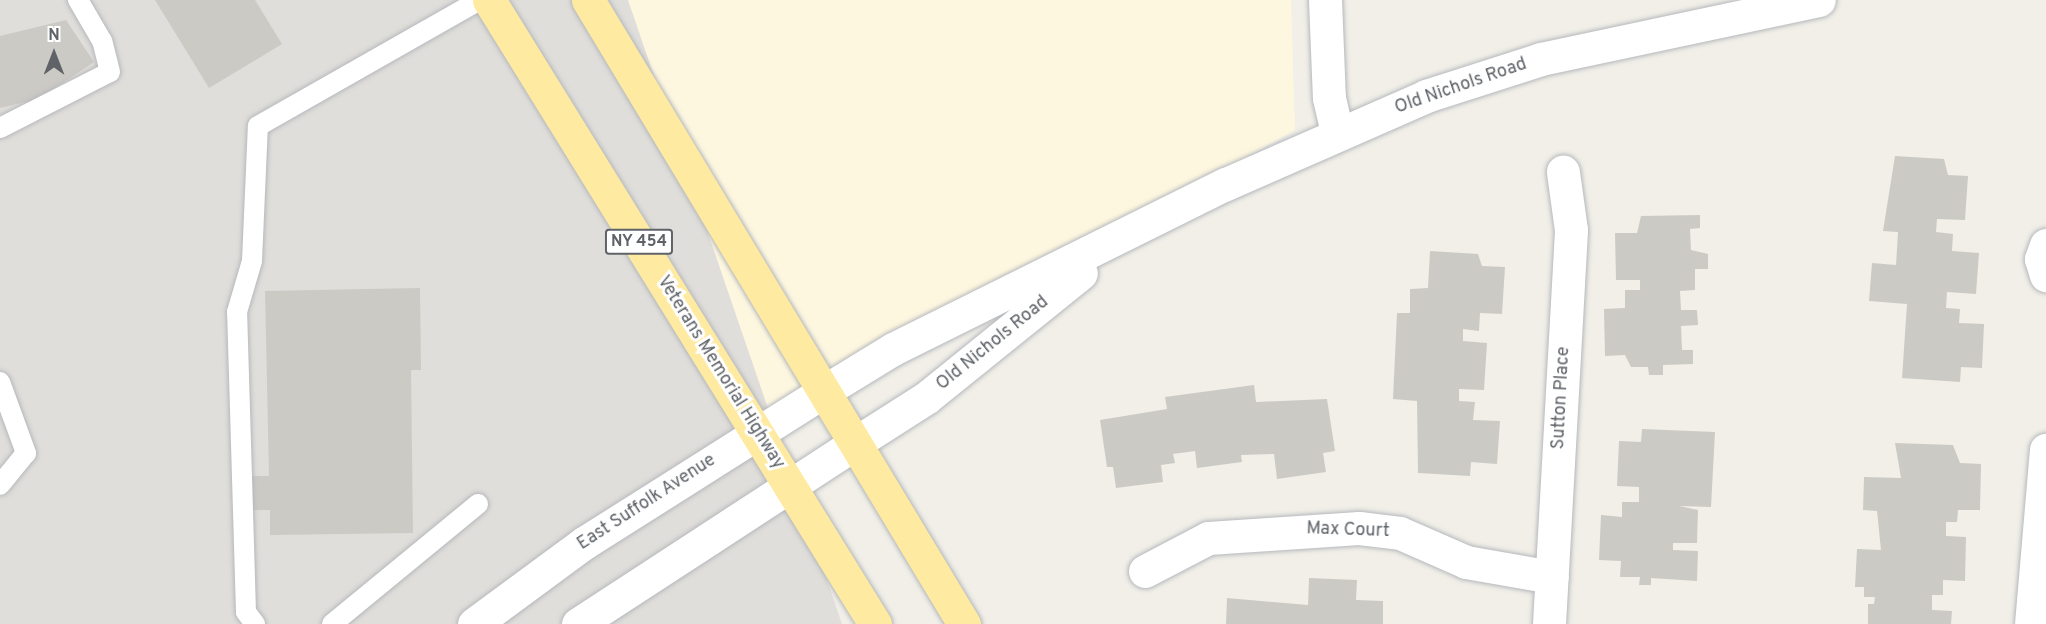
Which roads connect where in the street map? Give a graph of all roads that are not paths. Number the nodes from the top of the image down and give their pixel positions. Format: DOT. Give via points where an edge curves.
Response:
graph roads {
  1 [pos="78,0"];
  2 [pos="480,0"];
  3 [pos="489,0"];
  4 [pos="588,0"];
  5 [pos="1325,0"];
  6 [pos="1819,0"];
  7 [pos="0,128"];
  8 [pos="1337,133"];
  9 [pos="1563,172"];
  10 [pos="1125,238"];
  11 [pos="2046,245"];
  12 [pos="2046,275"];
  13 [pos="0,382"];
  14 [pos="826,390"];
  15 [pos="758,433"];
  16 [pos="857,442"];
  17 [pos="2046,450"];
  18 [pos="790,484"];
  19 [pos="0,485"];
  20 [pos="478,504"];
  21 [pos="1145,571"];
  22 [pos="1552,577"];
  23 [pos="255,624"];
  24 [pos="333,624"];
  25 [pos="474,624"];
  26 [pos="578,624"];
  27 [pos="875,624"];
  28 [pos="964,624"];
  29 [pos="1549,624"];
  30 [pos="2031,624"];
  1 -- 7 [label="lane" via="102,41 110,72"];
  2 -- 23 [label="lane" via="258,126 253,235 237,312 246,612"];
  3 -- 15 [label="highway, Veterans Memorial Highway / NY 454"];
  4 -- 14 [label="highway"];
  5 -- 8 [label="street" via="1326,64"];
  6 -- 8 [label="street, Old Nichols Road" via="1541,59"];
  8 -- 10 [label="street, Old Nichols Road"];
  9 -- 22 [label="street, Sutton Place" via="1571,230"];
  10 -- 14 [label="street, Old Nichols Road" via="893,349"];
  10 -- 16 [label="street, Old Nichols Road" via="926,398"];
  11 -- 12 [label="street" via="2041,259"];
  13 -- 19 [label="lane" via="26,453"];
  14 -- 15 [label="street, East Suffolk Avenue"];
  14 -- 16 [label="highway"];
  15 -- 18 [label="highway, Veterans Memorial Highway / NY 454"];
  15 -- 25 [label="street, East Suffolk Avenue" via="584,543"];
  16 -- 18 [label="street"];
  16 -- 28 [label="highway"];
  17 -- 30 [label="street"];
  18 -- 26 [label="street"];
  18 -- 27 [label="highway, Veterans Memorial Highway / NY 454"];
  20 -- 24 [label="lane"];
  21 -- 22 [label="street, Max Court" via="1208,538 1359,528 1400,533 1466,562"];
  22 -- 29 [label="street, Sutton Place"];
}
